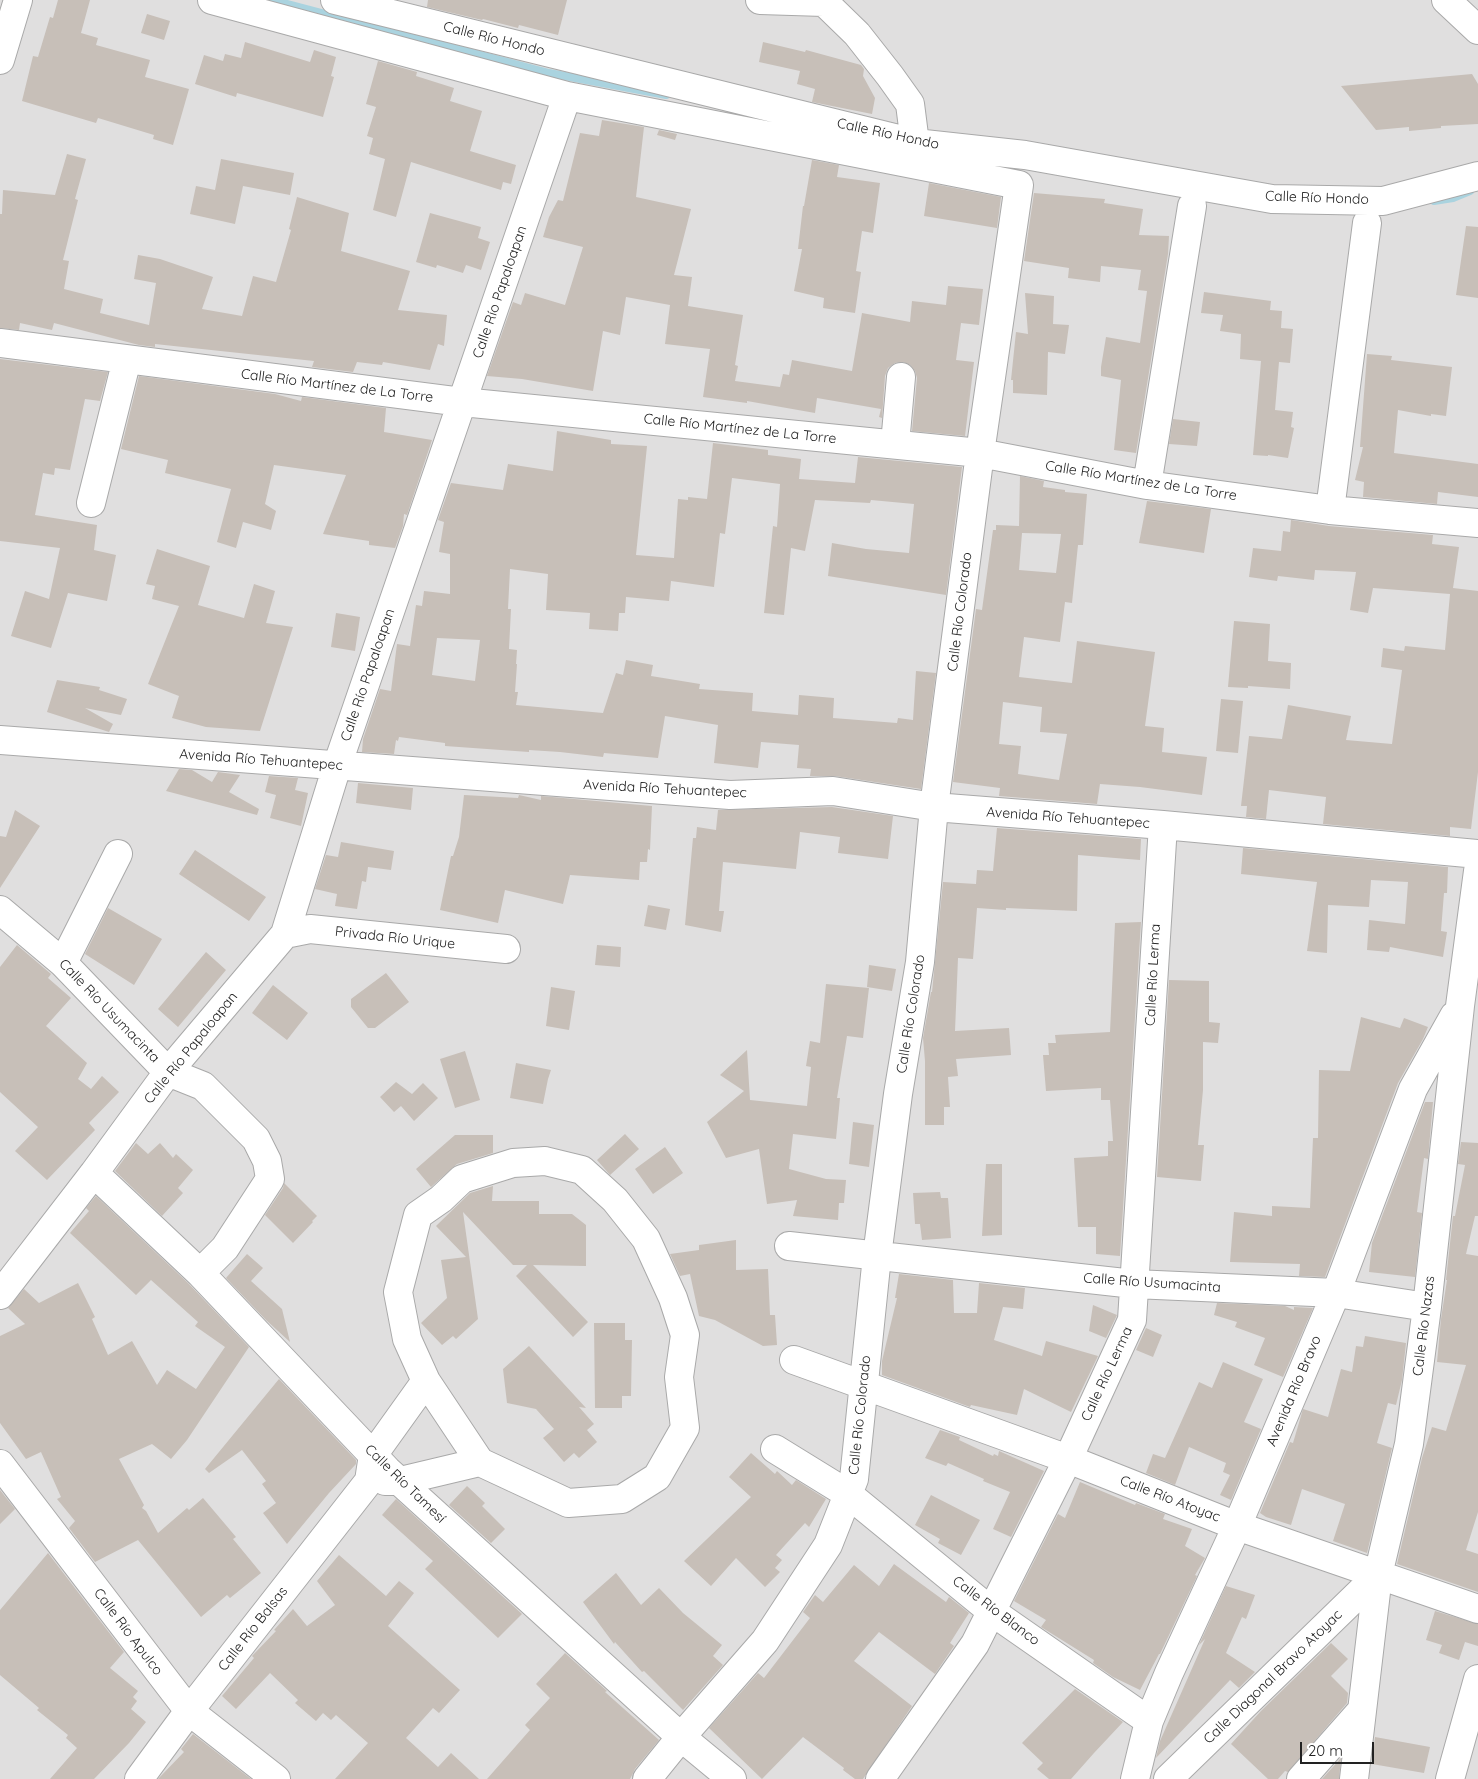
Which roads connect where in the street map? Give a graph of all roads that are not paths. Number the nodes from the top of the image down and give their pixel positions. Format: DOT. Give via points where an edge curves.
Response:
graph roads {
  1 [pos="18,0"];
  2 [pos="212,0"];
  3 [pos="334,0"];
  4 [pos="760,0"];
  5 [pos="1446,0"];
  6 [pos="823,1"];
  7 [pos="1478,30"];
  8 [pos="0,60"];
  9 [pos="567,96"];
  10 [pos="915,143"];
  11 [pos="1478,176"];
  12 [pos="1018,185"];
  13 [pos="1192,206"];
  14 [pos="1367,223"];
  15 [pos="0,343"];
  16 [pos="127,359"];
  17 [pos="901,378"];
  18 [pos="462,402"];
  19 [pos="895,444"];
  20 [pos="980,453"];
  21 [pos="1147,485"];
  22 [pos="91,503"];
  23 [pos="1330,510"];
  24 [pos="1478,523"];
  25 [pos="0,740"];
  26 [pos="337,766"];
  27 [pos="934,807"];
  28 [pos="1163,825"];
  29 [pos="118,854"];
  30 [pos="1478,854"];
  31 [pos="1478,871"];
  32 [pos="0,910"];
  33 [pos="285,934"];
  34 [pos="506,949"];
  35 [pos="63,963"];
  36 [pos="1460,1006"];
  37 [pos="168,1072"];
  38 [pos="94,1173"];
  39 [pos="789,1246"];
  40 [pos="877,1256"];
  41 [pos="200,1273"];
  42 [pos="1134,1284"];
  43 [pos="1336,1293"];
  44 [pos="0,1295"];
  45 [pos="1427,1307"];
  46 [pos="794,1360"];
  47 [pos="426,1381"];
  48 [pos="864,1385"];
  49 [pos="775,1449"];
  50 [pos="1068,1460"];
  51 [pos="480,1462"];
  52 [pos="0,1464"];
  53 [pos="371,1468"];
  54 [pos="400,1481"];
  55 [pos="848,1494"];
  56 [pos="1237,1526"];
  57 [pos="1378,1575"];
  58 [pos="1478,1609"];
  59 [pos="991,1611"];
  60 [pos="1478,1679"];
  61 [pos="1362,1710"];
  62 [pos="189,1711"];
  63 [pos="1150,1721"];
  64 [pos="681,1737"];
  65 [pos="1450,1778"];
  66 [pos="139,1779"];
  67 [pos="276,1779"];
  68 [pos="647,1779"];
  69 [pos="732,1779"];
  70 [pos="880,1779"];
  71 [pos="1135,1779"];
  72 [pos="1168,1779"];
  73 [pos="1301,1779"];
  74 [pos="1354,1779"];
  1 -- 8 [label="street"];
  2 -- 9 [label="street, Calle Río Hondo"];
  3 -- 10 [label="street, Calle Río Hondo"];
  4 -- 6 [label="street"];
  5 -- 7 [label="street"];
  6 -- 10 [label="street" via="857,34 910,104"];
  9 -- 12 [label="street, Calle Río Hondo"];
  9 -- 18 [label="street, Calle Río Papaloapan"];
  10 -- 11 [label="street, Calle Río Hondo" via="1025,155 1272,198 1383,201"];
  12 -- 20 [label="street, Calle Río Colorado"];
  13 -- 21 [label="street"];
  14 -- 23 [label="street"];
  15 -- 16 [label="street, Calle Río Martínez de La Torre"];
  16 -- 18 [label="street, Calle Río Martínez de La Torre"];
  16 -- 22 [label="street"];
  17 -- 19 [label="street"];
  18 -- 19 [label="street, Calle Río Martínez de La Torre"];
  18 -- 26 [label="street, Calle Río Papaloapan"];
  19 -- 20 [label="street, Calle Río Martínez de La Torre"];
  20 -- 21 [label="street, Calle Río Martínez de La Torre"];
  20 -- 27 [label="street, Calle Río Colorado"];
  21 -- 23 [label="street, Calle Río Martínez de La Torre"];
  23 -- 24 [label="street, Calle Río Martínez de La Torre"];
  25 -- 26 [label="street, Avenida Río Tehuantepec"];
  26 -- 27 [label="street, Avenida Río Tehuantepec" via="730,795 834,791"];
  26 -- 33 [label="street, Calle Río Papaloapan"];
  27 -- 28 [label="street, Avenida Río Tehuantepec"];
  27 -- 40 [label="street, Calle Río Colorado" via="920,962 898,1094"];
  28 -- 30 [label="street, Avenida Río Tehuantepec"];
  28 -- 42 [label="street, Calle Río Lerma"];
  29 -- 35 [label="street"];
  31 -- 36 [label="street, Calle Río Nazas"];
  32 -- 35 [label="street, Calle Río Usumacinta"];
  33 -- 34 [label="street, Privada Río Urique" via="310,929"];
  33 -- 37 [label="street, Calle Río Papaloapan"];
  35 -- 37 [label="street, Calle Río Usumacinta"];
  36 -- 43 [label="street, Avenida Río Bravo" via="1413,1090"];
  36 -- 45 [label="street, Calle Río Nazas"];
  37 -- 38 [label="street, Calle Río Papaloapan"];
  37 -- 41 [label="street, Calle Río Usumacinta" via="204,1086 256,1140 268,1161 270,1179 225,1248"];
  38 -- 41 [label="street, Calle Río Tamesí"];
  38 -- 44 [label="street, Calle Río Papaloapan"];
  39 -- 40 [label="street, Calle Río Usumacinta"];
  40 -- 42 [label="street, Calle Río Usumacinta"];
  40 -- 48 [label="street, Calle Río Colorado"];
  41 -- 53 [label="street, Calle Río Tamesí"];
  42 -- 43 [label="street, Calle Río Usumacinta"];
  42 -- 50 [label="street, Calle Río Lerma" via="1132,1320"];
  43 -- 45 [label="street, Calle Río Usumacinta"];
  43 -- 56 [label="street, Avenida Río Bravo"];
  45 -- 57 [label="street, Calle Río Nazas" via="1409,1444"];
  46 -- 48 [label="street, Calle Río Atoyac"];
  47 -- 51 [label="street"];
  47 -- 51 [label="street" via="408,1339 398,1292 418,1215 462,1179 513,1163 545,1161 582,1170 615,1200 646,1239 673,1298 686,1335 679,1377 685,1428 657,1477 622,1499 568,1502"];
  47 -- 53 [label="street, Calle Río Balsas"];
  48 -- 50 [label="street, Calle Río Atoyac"];
  48 -- 55 [label="street, Calle Río Colorado" via="854,1479"];
  49 -- 55 [label="street, Calle Río Blanco"];
  50 -- 56 [label="street, Calle Río Atoyac"];
  50 -- 59 [label="street, Calle Río Lerma"];
  51 -- 54 [label="street"];
  52 -- 62 [label="street, Calle Río Apulco"];
  53 -- 54 [label="street"];
  53 -- 62 [label="street, Calle Río Balsas"];
  54 -- 64 [label="street, Calle Río Tamesí"];
  55 -- 59 [label="street, Calle Río Blanco"];
  55 -- 64 [label="street, Calle Río Colorado" via="828,1544 765,1641"];
  56 -- 57 [label="street, Calle Río Atoyac"];
  56 -- 63 [label="street, Avenida Río Bravo"];
  57 -- 58 [label="street, Calle Río Atoyac"];
  57 -- 61 [label="street, Calle Río Nazas"];
  57 -- 72 [label="street, Calle Diagonal Bravo Atoyac"];
  59 -- 63 [label="street, Calle Río Blanco"];
  59 -- 70 [label="street, Calle Río Lerma" via="975,1644"];
  60 -- 65 [label="street"];
  61 -- 73 [label="street"];
  61 -- 74 [label="street, Calle Río Nazas"];
  62 -- 66 [label="street, Calle Río Balsas"];
  62 -- 67 [label="street, Calle Río Apulco"];
  63 -- 71 [label="street, Avenida Río Bravo"];
  64 -- 68 [label="street, Calle Río Colorado"];
  64 -- 69 [label="street, Calle Río Tamesí"];
}
